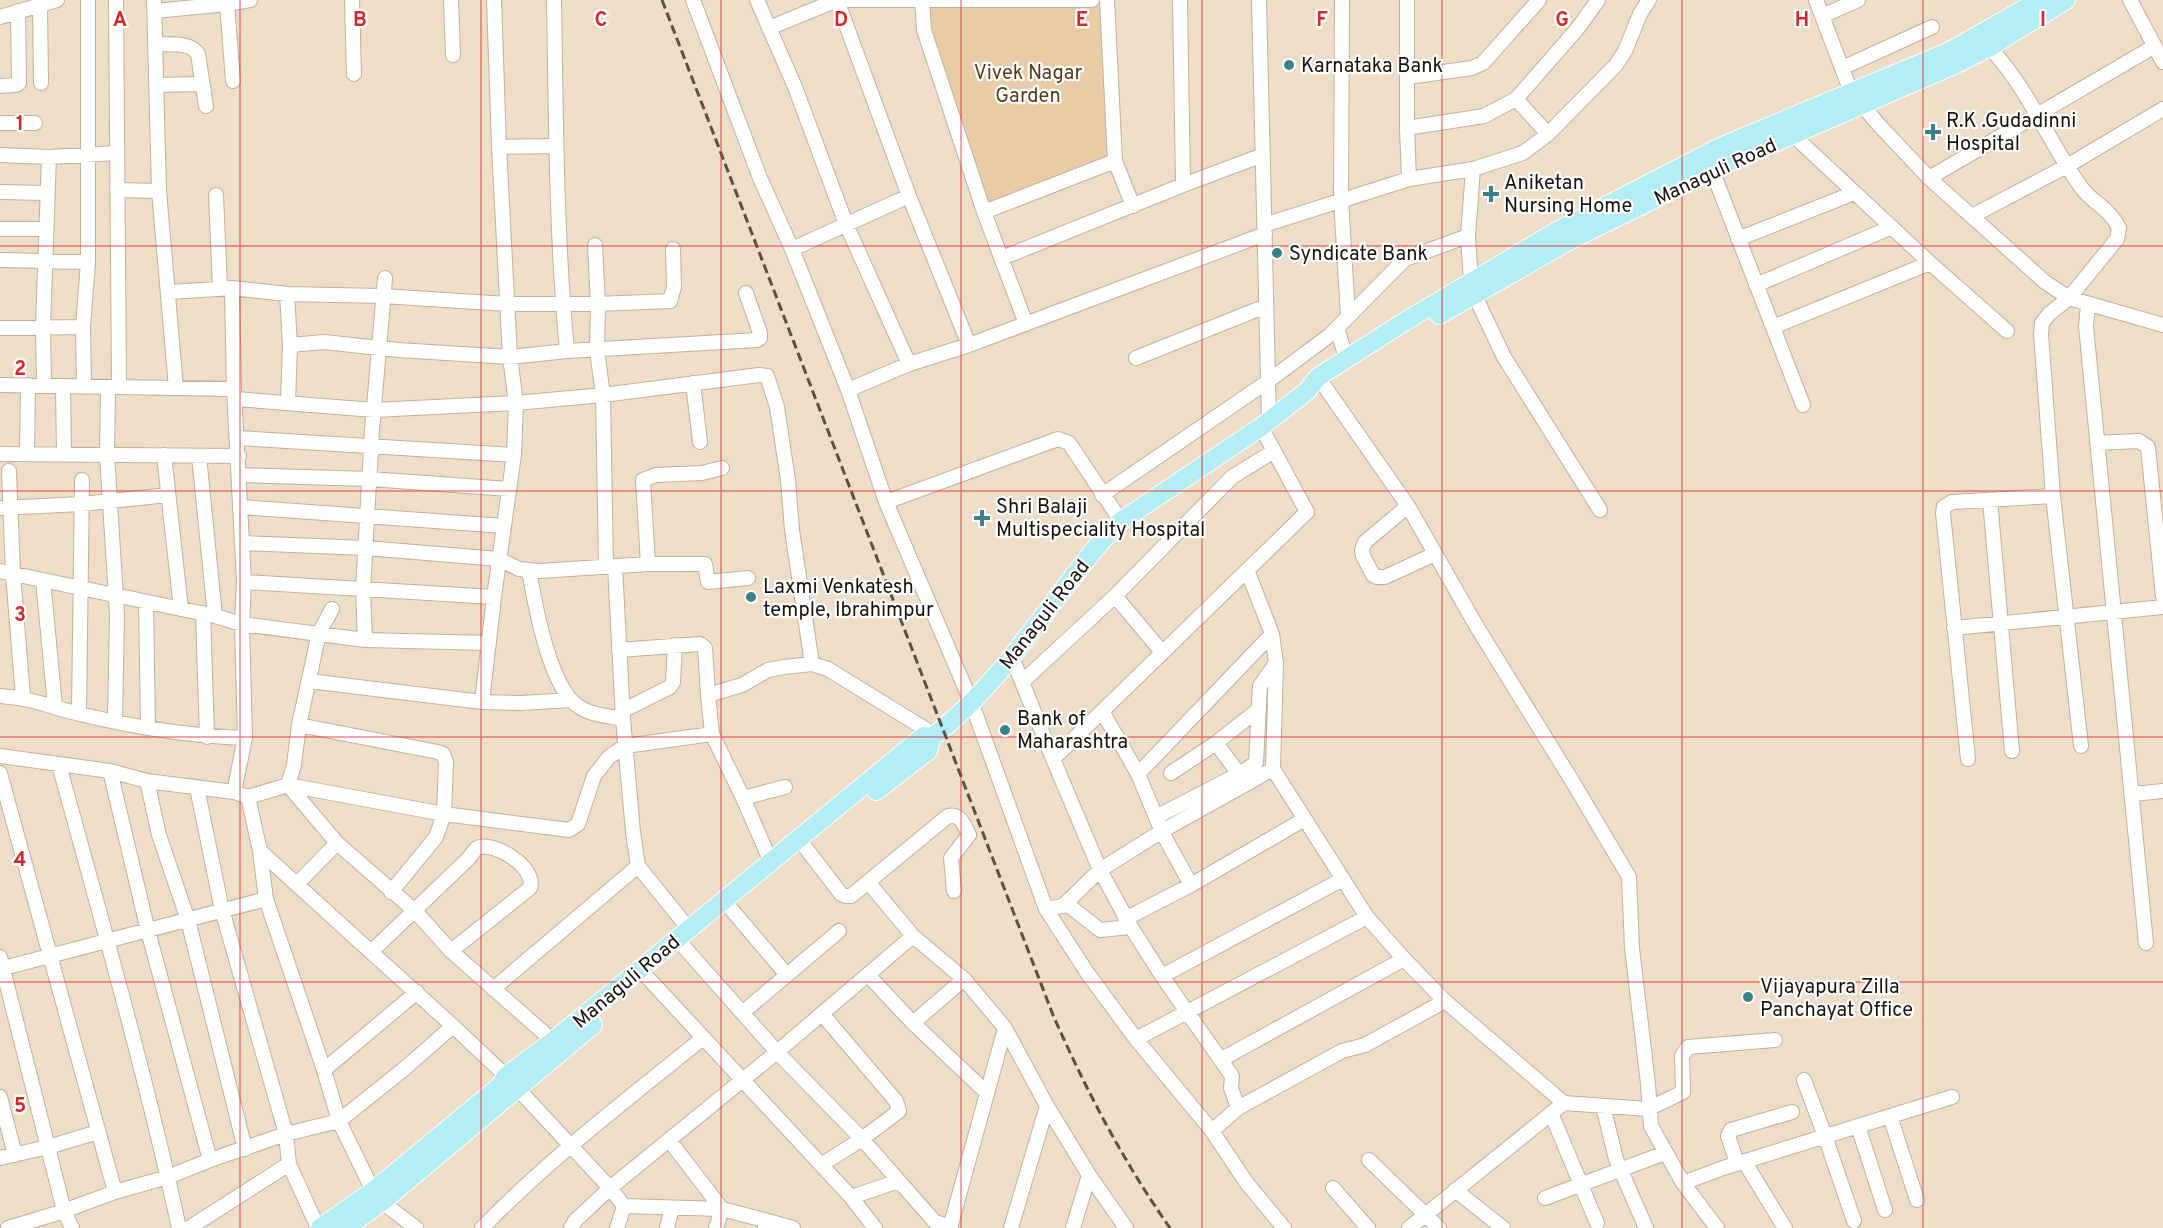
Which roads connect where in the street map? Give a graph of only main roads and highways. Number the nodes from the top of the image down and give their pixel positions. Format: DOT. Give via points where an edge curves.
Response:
graph roads {
  1 [pos="2066,0"];
  2 [pos="2037,5"];
  3 [pos="1857,99"];
  4 [pos="1473,289"];
  5 [pos="1316,384"];
  6 [pos="933,736"];
  7 [pos="511,1082"];
  8 [pos="377,1197"];
  9 [pos="352,1225"];
  10 [pos="319,1228"];
  1 -- 2 [label="main road, Managuli Road"];
  2 -- 3 [label="main road, Managuli Road" via="1984,41"];
  3 -- 4 [label="main road, Managuli Road" via="1794,135 1712,170"];
  3 -- 4 [label="main road, Managuli Road" via="1703,155 1557,231"];
  4 -- 5 [label="main road, Managuli Road" via="1410,331"];
  4 -- 5 [label="main road, Managuli Road" via="1346,358"];
  5 -- 6 [label="main road, Managuli Road" via="1102,538 972,704"];
  6 -- 7 [label="main road, Managuli Road" via="920,739 553,1041"];
  6 -- 7 [label="main road, Managuli Road" via="928,751 648,978"];
  7 -- 8 [label="main road, Managuli Road"];
  8 -- 9 [label="main road, Managuli Road"];
  8 -- 10 [label="main road, Managuli Road"];
}
